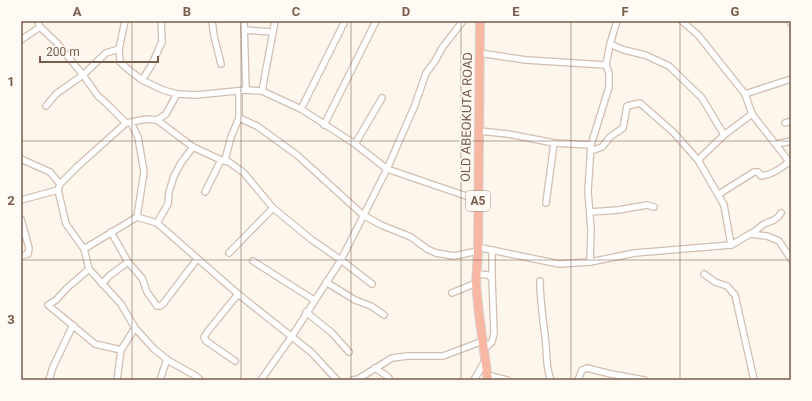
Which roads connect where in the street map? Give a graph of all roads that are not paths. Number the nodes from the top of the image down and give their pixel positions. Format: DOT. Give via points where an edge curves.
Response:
graph roads {
  1 [pos="38,21"];
  2 [pos="125,21"];
  3 [pos="161,21"];
  4 [pos="212,21"];
  5 [pos="244,21"];
  6 [pos="275,21"];
  7 [pos="346,21"];
  8 [pos="376,21"];
  9 [pos="463,21"];
  10 [pos="480,21"];
  11 [pos="617,21"];
  12 [pos="682,21"];
  13 [pos="790,21"];
  14 [pos="791,24"];
  15 [pos="40,27"];
  16 [pos="244,30"];
  17 [pos="272,32"];
  18 [pos="21,40"];
  19 [pos="610,44"];
  20 [pos="119,49"];
  21 [pos="479,53"];
  22 [pos="221,64"];
  23 [pos="606,65"];
  24 [pos="83,75"];
  25 [pos="791,78"];
  26 [pos="142,80"];
  27 [pos="246,90"];
  28 [pos="239,91"];
  29 [pos="262,91"];
  30 [pos="177,94"];
  31 [pos="745,94"];
  32 [pos="382,98"];
  33 [pos="46,106"];
  34 [pos="301,109"];
  35 [pos="752,114"];
  36 [pos="239,118"];
  37 [pos="157,120"];
  38 [pos="128,123"];
  39 [pos="324,125"];
  40 [pos="479,131"];
  41 [pos="724,135"];
  42 [pos="791,141"];
  43 [pos="554,143"];
  44 [pos="355,144"];
  45 [pos="776,144"];
  46 [pos="193,147"];
  47 [pos="591,148"];
  48 [pos="21,158"];
  49 [pos="223,160"];
  50 [pos="698,160"];
  51 [pos="790,163"];
  52 [pos="387,168"];
  53 [pos="60,184"];
  54 [pos="58,190"];
  55 [pos="205,192"];
  56 [pos="719,194"];
  57 [pos="21,200"];
  58 [pos="478,200"];
  59 [pos="546,203"];
  60 [pos="654,207"];
  61 [pos="273,208"];
  62 [pos="590,212"];
  63 [pos="781,213"];
  64 [pos="363,214"];
  65 [pos="137,217"];
  66 [pos="21,219"];
  67 [pos="157,223"];
  68 [pos="111,232"];
  69 [pos="750,234"];
  70 [pos="731,246"];
  71 [pos="84,249"];
  72 [pos="478,249"];
  73 [pos="492,250"];
  74 [pos="229,254"];
  75 [pos="21,256"];
  76 [pos="197,259"];
  77 [pos="791,259"];
  78 [pos="341,260"];
  79 [pos="253,261"];
  80 [pos="128,262"];
  81 [pos="590,262"];
  82 [pos="89,269"];
  83 [pos="477,274"];
  84 [pos="704,274"];
  85 [pos="492,278"];
  86 [pos="540,281"];
  87 [pos="326,282"];
  88 [pos="476,283"];
  89 [pos="102,284"];
  90 [pos="372,284"];
  91 [pos="452,293"];
  92 [pos="238,294"];
  93 [pos="314,300"];
  94 [pos="306,312"];
  95 [pos="384,315"];
  96 [pos="73,325"];
  97 [pos="135,328"];
  98 [pos="292,336"];
  99 [pos="483,345"];
  100 [pos="121,350"];
  101 [pos="349,352"];
  102 [pos="166,359"];
  103 [pos="235,361"];
  104 [pos="485,361"];
  105 [pos="375,368"];
  106 [pos="488,378"];
  107 [pos="49,380"];
  108 [pos="117,380"];
  109 [pos="160,380"];
  110 [pos="200,380"];
  111 [pos="260,380"];
  112 [pos="337,380"];
  113 [pos="357,380"];
  114 [pos="390,380"];
  115 [pos="474,380"];
  116 [pos="507,380"];
  117 [pos="551,380"];
  118 [pos="578,380"];
  119 [pos="644,380"];
  120 [pos="754,380"];
  1 -- 15 [label="street"];
  2 -- 20 [label="street"];
  3 -- 26 [label="street" via="162,42"];
  4 -- 22 [label="street"];
  5 -- 16 [label="street"];
  6 -- 17 [label="street"];
  7 -- 34 [label="street"];
  8 -- 39 [label="street"];
  9 -- 52 [label="street" via="426,73"];
  10 -- 21 [label="highway, OLD ABEOKUTA ROAD / A5"];
  11 -- 19 [label="street"];
  12 -- 31 [label="street" via="698,35"];
  13 -- 14 [label="street"];
  15 -- 18 [label="street"];
  15 -- 24 [label="street"];
  16 -- 17 [label="street"];
  16 -- 27 [label="street"];
  17 -- 29 [label="street"];
  19 -- 23 [label="street"];
  19 -- 41 [label="street" via="669,66 702,98"];
  20 -- 24 [label="street" via="106,53"];
  20 -- 26 [label="street" via="120,62"];
  21 -- 23 [label="street" via="526,60"];
  21 -- 40 [label="highway, OLD ABEOKUTA ROAD / A5"];
  23 -- 47 [label="street" via="609,87"];
  24 -- 33 [label="street" via="56,94"];
  24 -- 38 [label="street" via="98,96"];
  25 -- 31 [label="street"];
  26 -- 30 [label="street"];
  27 -- 28 [label="street"];
  27 -- 29 [label="street"];
  28 -- 30 [label="street"];
  28 -- 36 [label="street"];
  29 -- 34 [label="street"];
  30 -- 37 [label="street" via="166,114"];
  31 -- 35 [label="street"];
  32 -- 44 [label="street"];
  34 -- 39 [label="street"];
  35 -- 41 [label="street"];
  35 -- 45 [label="street"];
  36 -- 49 [label="street"];
  36 -- 64 [label="street" via="257,126 297,155"];
  37 -- 38 [label="street" via="147,119"];
  37 -- 46 [label="street"];
  38 -- 53 [label="street"];
  38 -- 65 [label="street" via="138,137 144,172"];
  39 -- 44 [label="street"];
  40 -- 43 [label="street"];
  40 -- 58 [label="highway, OLD ABEOKUTA ROAD / A5"];
  41 -- 50 [label="street"];
  42 -- 45 [label="street"];
  43 -- 47 [label="street"];
  43 -- 59 [label="street"];
  44 -- 52 [label="street"];
  45 -- 51 [label="street"];
  46 -- 49 [label="street"];
  46 -- 67 [label="street" via="174,176 168,204"];
  47 -- 50 [label="street" via="602,146 623,128 627,106 640,103 677,136"];
  47 -- 62 [label="street" via="588,190"];
  48 -- 53 [label="street" via="50,172"];
  49 -- 55 [label="street"];
  49 -- 61 [label="street" via="244,173"];
  50 -- 56 [label="street"];
  51 -- 56 [label="street" via="765,176 754,172"];
  52 -- 58 [label="street"];
  52 -- 64 [label="street"];
  53 -- 54 [label="street"];
  54 -- 57 [label="street"];
  54 -- 71 [label="street" via="66,224"];
  56 -- 70 [label="street" via="724,205"];
  58 -- 72 [label="highway, OLD ABEOKUTA ROAD / A5"];
  60 -- 62 [label="street" via="647,205"];
  61 -- 74 [label="street"];
  61 -- 78 [label="street"];
  62 -- 81 [label="street"];
  63 -- 69 [label="street" via="778,218"];
  64 -- 72 [label="street" via="381,225 411,237 436,253 454,256"];
  64 -- 78 [label="street"];
  65 -- 67 [label="street"];
  65 -- 68 [label="street"];
  66 -- 75 [label="street" via="29,248 28,254"];
  67 -- 76 [label="street"];
  68 -- 71 [label="street"];
  68 -- 80 [label="street"];
  69 -- 70 [label="street"];
  69 -- 77 [label="street" via="767,236 779,241"];
  70 -- 81 [label="street" via="635,253"];
  71 -- 82 [label="street"];
  72 -- 73 [label="street"];
  72 -- 83 [label="highway, OLD ABEOKUTA ROAD / A5"];
  73 -- 81 [label="street" via="559,264"];
  73 -- 85 [label="street"];
  76 -- 80 [label="street" via="160,306 157,306 142,278"];
  76 -- 92 [label="street"];
  78 -- 87 [label="street"];
  78 -- 90 [label="street"];
  79 -- 93 [label="street"];
  80 -- 89 [label="street"];
  82 -- 89 [label="street"];
  82 -- 96 [label="street" via="48,305"];
  83 -- 85 [label="street"];
  83 -- 88 [label="highway, OLD ABEOKUTA ROAD / A5"];
  84 -- 120 [label="street" via="715,282 727,286 735,295"];
  85 -- 99 [label="street" via="494,333 492,342"];
  86 -- 117 [label="street" via="546,362"];
  87 -- 93 [label="street"];
  87 -- 95 [label="street"];
  88 -- 91 [label="street"];
  88 -- 99 [label="highway, OLD ABEOKUTA ROAD / A5"];
  89 -- 97 [label="street" via="121,304"];
  92 -- 98 [label="street"];
  92 -- 103 [label="street" via="204,337"];
  93 -- 94 [label="street"];
  94 -- 98 [label="street"];
  94 -- 101 [label="street" via="332,333"];
  96 -- 100 [label="street" via="95,344"];
  96 -- 107 [label="street"];
  97 -- 100 [label="street"];
  97 -- 102 [label="street"];
  98 -- 111 [label="street"];
  98 -- 112 [label="street"];
  99 -- 104 [label="highway, OLD ABEOKUTA ROAD / A5"];
  99 -- 105 [label="street" via="444,356 392,358"];
  100 -- 108 [label="street"];
  102 -- 109 [label="street"];
  102 -- 110 [label="street"];
  104 -- 106 [label="highway, OLD ABEOKUTA ROAD / A5"];
  104 -- 115 [label="street"];
  105 -- 113 [label="street"];
  105 -- 114 [label="street"];
  106 -- 116 [label="street"];
  118 -- 119 [label="street" via="582,370 587,368"];
}
